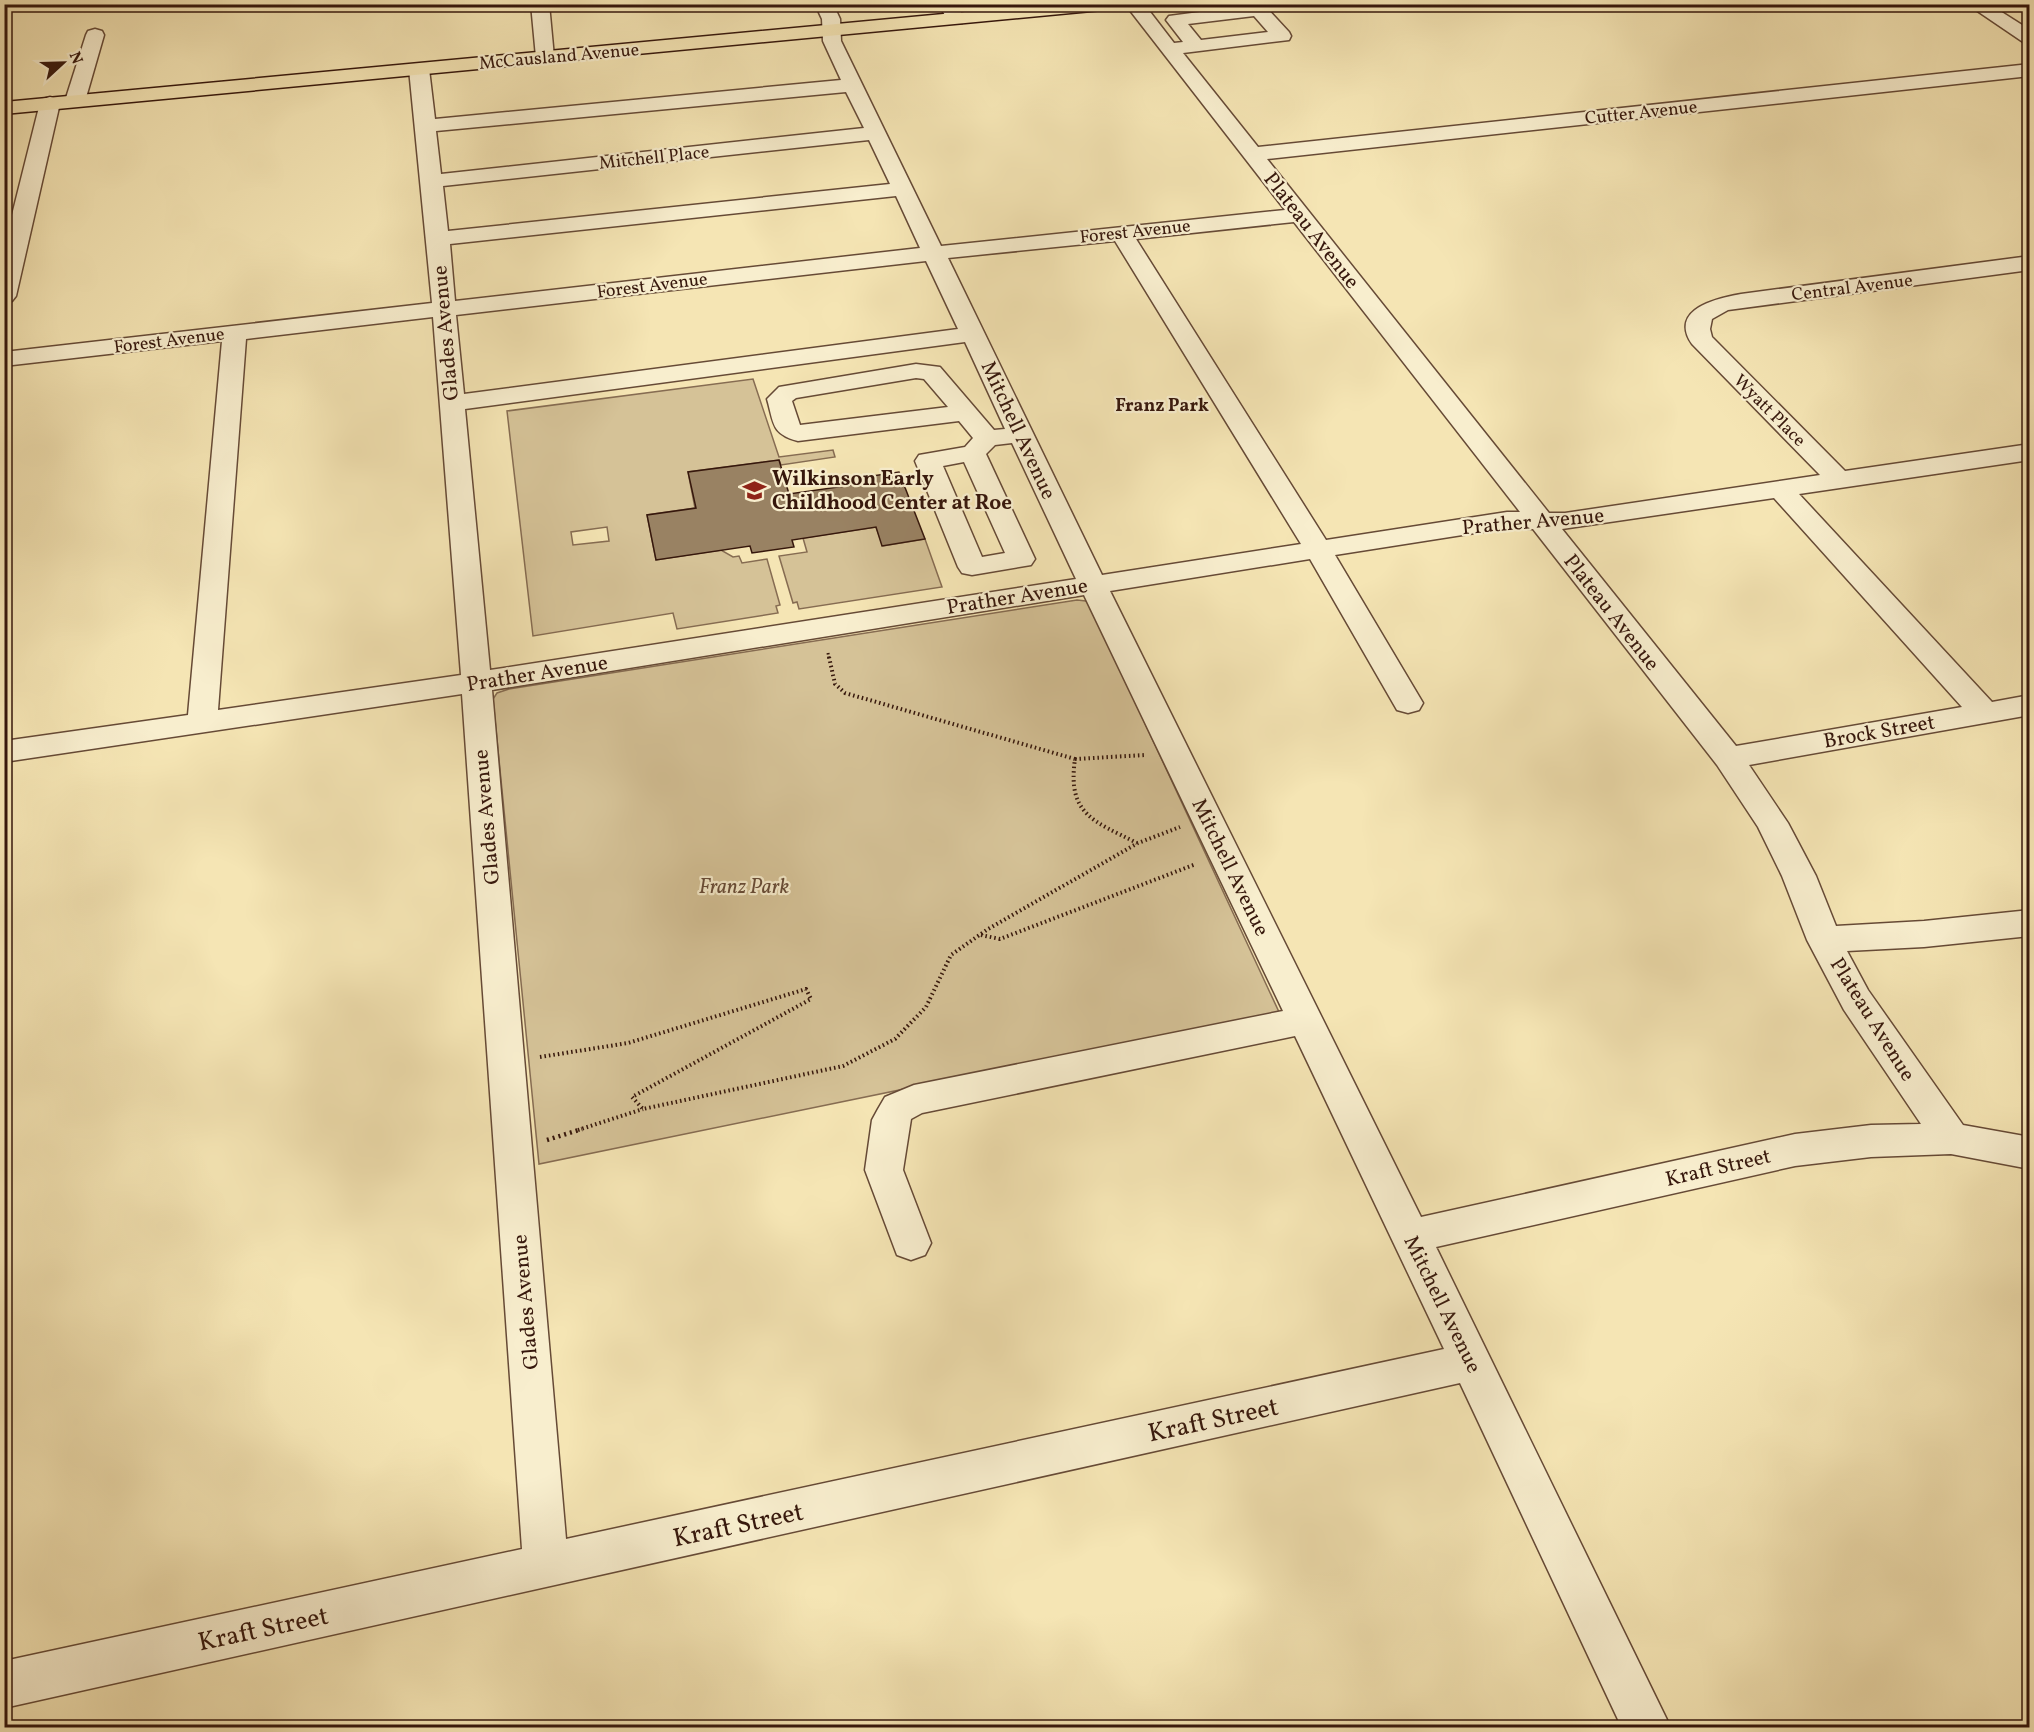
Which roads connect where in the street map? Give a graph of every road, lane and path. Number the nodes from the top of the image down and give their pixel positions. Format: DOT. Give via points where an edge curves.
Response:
graph roads {
  1 [pos="540,4"];
  2 [pos="1113,4"];
  3 [pos="1134,4"];
  4 [pos="1976,4"];
  5 [pos="1256,7"];
  6 [pos="1029,8"];
  7 [pos="951,12"];
  8 [pos="828,17"];
  9 [pos="95,35"];
  10 [pos="2030,38"];
  11 [pos="1196,46"];
  12 [pos="1170,49"];
  13 [pos="545,57"];
  14 [pos="419,69"];
  15 [pos="2030,70"];
  16 [pos="854,84"];
  17 [pos="75,101"];
  18 [pos="50,103"];
  19 [pos="4,108"];
  20 [pos="425,126"];
  21 [pos="878,133"];
  22 [pos="1253,154"];
  23 [pos="431,181"];
  24 [pos="904,189"];
  25 [pos="1300,215"];
  26 [pos="1121,232"];
  27 [pos="438,239"];
  28 [pos="933,253"];
  29 [pos="2030,263"];
  30 [pos="6,284"];
  31 [pos="443,309"];
  32 [pos="235,333"];
  33 [pos="973,334"];
  34 [pos="1700,339"];
  35 [pos="4,359"];
  36 [pos="451,403"];
  37 [pos="964,413"];
  38 [pos="1021,435"];
  39 [pos="980,445"];
  40 [pos="2030,452"];
  41 [pos="1840,481"];
  42 [pos="1781,490"];
  43 [pos="1540,520"];
  44 [pos="1317,548"];
  45 [pos="1092,584"];
  46 [pos="827,648"];
  47 [pos="476,683"];
  48 [pos="1407,703"];
  49 [pos="2030,705"];
  50 [pos="1985,713"];
  51 [pos="202,723"];
  52 [pos="4,752"];
  53 [pos="1152,754"];
  54 [pos="1728,758"];
  55 [pos="1075,759"];
  56 [pos="1185,825"];
  57 [pos="1138,843"];
  58 [pos="1202,861"];
  59 [pos="2030,923"];
  60 [pos="980,935"];
  61 [pos="1824,940"];
  62 [pos="1305,1020"];
  63 [pos="537,1058"];
  64 [pos="643,1109"];
  65 [pos="1951,1138"];
  66 [pos="544,1140"];
  67 [pos="2030,1153"];
  68 [pos="1411,1236"];
  69 [pos="911,1243"];
  70 [pos="1471,1362"];
  71 [pos="546,1566"];
  72 [pos="4,1685"];
  73 [pos="1647,1728"];
  1 -- 13 [label="street"];
  2 -- 6 [label="main road, McCausland Avenue"];
  3 -- 12 [label="street, Plateau Avenue"];
  4 -- 10 [label="street"];
  5 -- 11 [label="street" via="1175,20"];
  5 -- 11 [label="street" via="1282,36"];
  6 -- 7 [label="main road, McCausland Avenue"];
  7 -- 8 [label="main road, McCausland Avenue"];
  8 -- 13 [label="main road, McCausland Avenue"];
  8 -- 16 [label="street, Mitchell Avenue" via="832,41"];
  9 -- 17 [label="street"];
  11 -- 12 [label="street"];
  12 -- 22 [label="street, Plateau Avenue"];
  13 -- 14 [label="main road, McCausland Avenue"];
  14 -- 17 [label="main road, McCausland Avenue"];
  14 -- 20 [label="street, Glades Avenue"];
  15 -- 22 [label="street, Cutter Avenue"];
  16 -- 20 [label="street"];
  16 -- 21 [label="street, Mitchell Avenue"];
  17 -- 18 [label="main road, McCausland Avenue"];
  18 -- 19 [label="main road, McCausland Avenue"];
  18 -- 30 [label="street" via="22,179"];
  20 -- 23 [label="street, Glades Avenue"];
  21 -- 23 [label="street, Mitchell Place"];
  21 -- 24 [label="street, Mitchell Avenue"];
  22 -- 25 [label="street, Plateau Avenue"];
  23 -- 27 [label="street, Glades Avenue"];
  24 -- 27 [label="street"];
  24 -- 28 [label="street, Mitchell Avenue"];
  25 -- 26 [label="street, Forest Avenue"];
  25 -- 43 [label="street, Plateau Avenue"];
  26 -- 28 [label="street, Forest Avenue"];
  26 -- 44 [label="street"];
  27 -- 31 [label="street, Glades Avenue"];
  28 -- 31 [label="street, Forest Avenue"];
  28 -- 33 [label="street, Mitchell Avenue"];
  29 -- 34 [label="street, Central Avenue" via="1724,304 1700,317 1696,328"];
  31 -- 32 [label="street, Forest Avenue"];
  31 -- 36 [label="street, Glades Avenue"];
  32 -- 35 [label="street, Forest Avenue"];
  32 -- 51 [label="street"];
  33 -- 36 [label="street"];
  33 -- 38 [label="street, Mitchell Avenue"];
  34 -- 41 [label="street, Wyatt Place"];
  36 -- 47 [label="street, Glades Avenue"];
  37 -- 37 [label="street" via="931,372 916,371 788,392 779,399 789,430 798,433"];
  37 -- 39 [label="street"];
  38 -- 39 [label="street"];
  38 -- 45 [label="street, Mitchell Avenue"];
  39 -- 39 [label="street" via="928,460 972,567 1021,559"];
  40 -- 41 [label="street, Prather Avenue"];
  41 -- 42 [label="street, Prather Avenue"];
  42 -- 43 [label="street, Prather Avenue" via="1565,521"];
  42 -- 50 [label="street"];
  43 -- 44 [label="street, Prather Avenue" via="1507,520"];
  43 -- 54 [label="street, Plateau Avenue"];
  44 -- 45 [label="street, Prather Avenue"];
  44 -- 48 [label="street"];
  45 -- 47 [label="street, Prather Avenue"];
  45 -- 62 [label="street, Mitchell Avenue"];
  46 -- 55 [label="path" via="834,684 845,693"];
  47 -- 51 [label="street, Prather Avenue"];
  47 -- 71 [label="street, Glades Avenue"];
  49 -- 50 [label="street, Brock Street"];
  50 -- 54 [label="street, Brock Street"];
  51 -- 52 [label="street, Prather Avenue"];
  53 -- 55 [label="path"];
  54 -- 61 [label="street, Plateau Avenue" via="1772,823 1799,876"];
  55 -- 57 [label="path" via="1071,789 1084,814"];
  56 -- 57 [label="path"];
  57 -- 60 [label="path"];
  58 -- 60 [label="path" via="1000,939"];
  59 -- 61 [label="street"];
  60 -- 64 [label="path" via="951,955 926,1007 895,1038 843,1065"];
  61 -- 65 [label="street, Plateau Avenue" via="1856,1000"];
  62 -- 68 [label="street, Mitchell Avenue"];
  62 -- 69 [label="street" via="914,1100 898,1108 891,1120 884,1170"];
  63 -- 64 [label="path" via="628,1043 806,989 812,999 632,1097"];
  64 -- 66 [label="path"];
  65 -- 67 [label="street, Kraft Street"];
  65 -- 68 [label="street, Kraft Street" via="1871,1141 1795,1150"];
  68 -- 70 [label="street, Mitchell Avenue"];
  70 -- 71 [label="street, Kraft Street"];
  70 -- 73 [label="street, Mitchell Avenue"];
  71 -- 72 [label="street, Kraft Street"];
}
